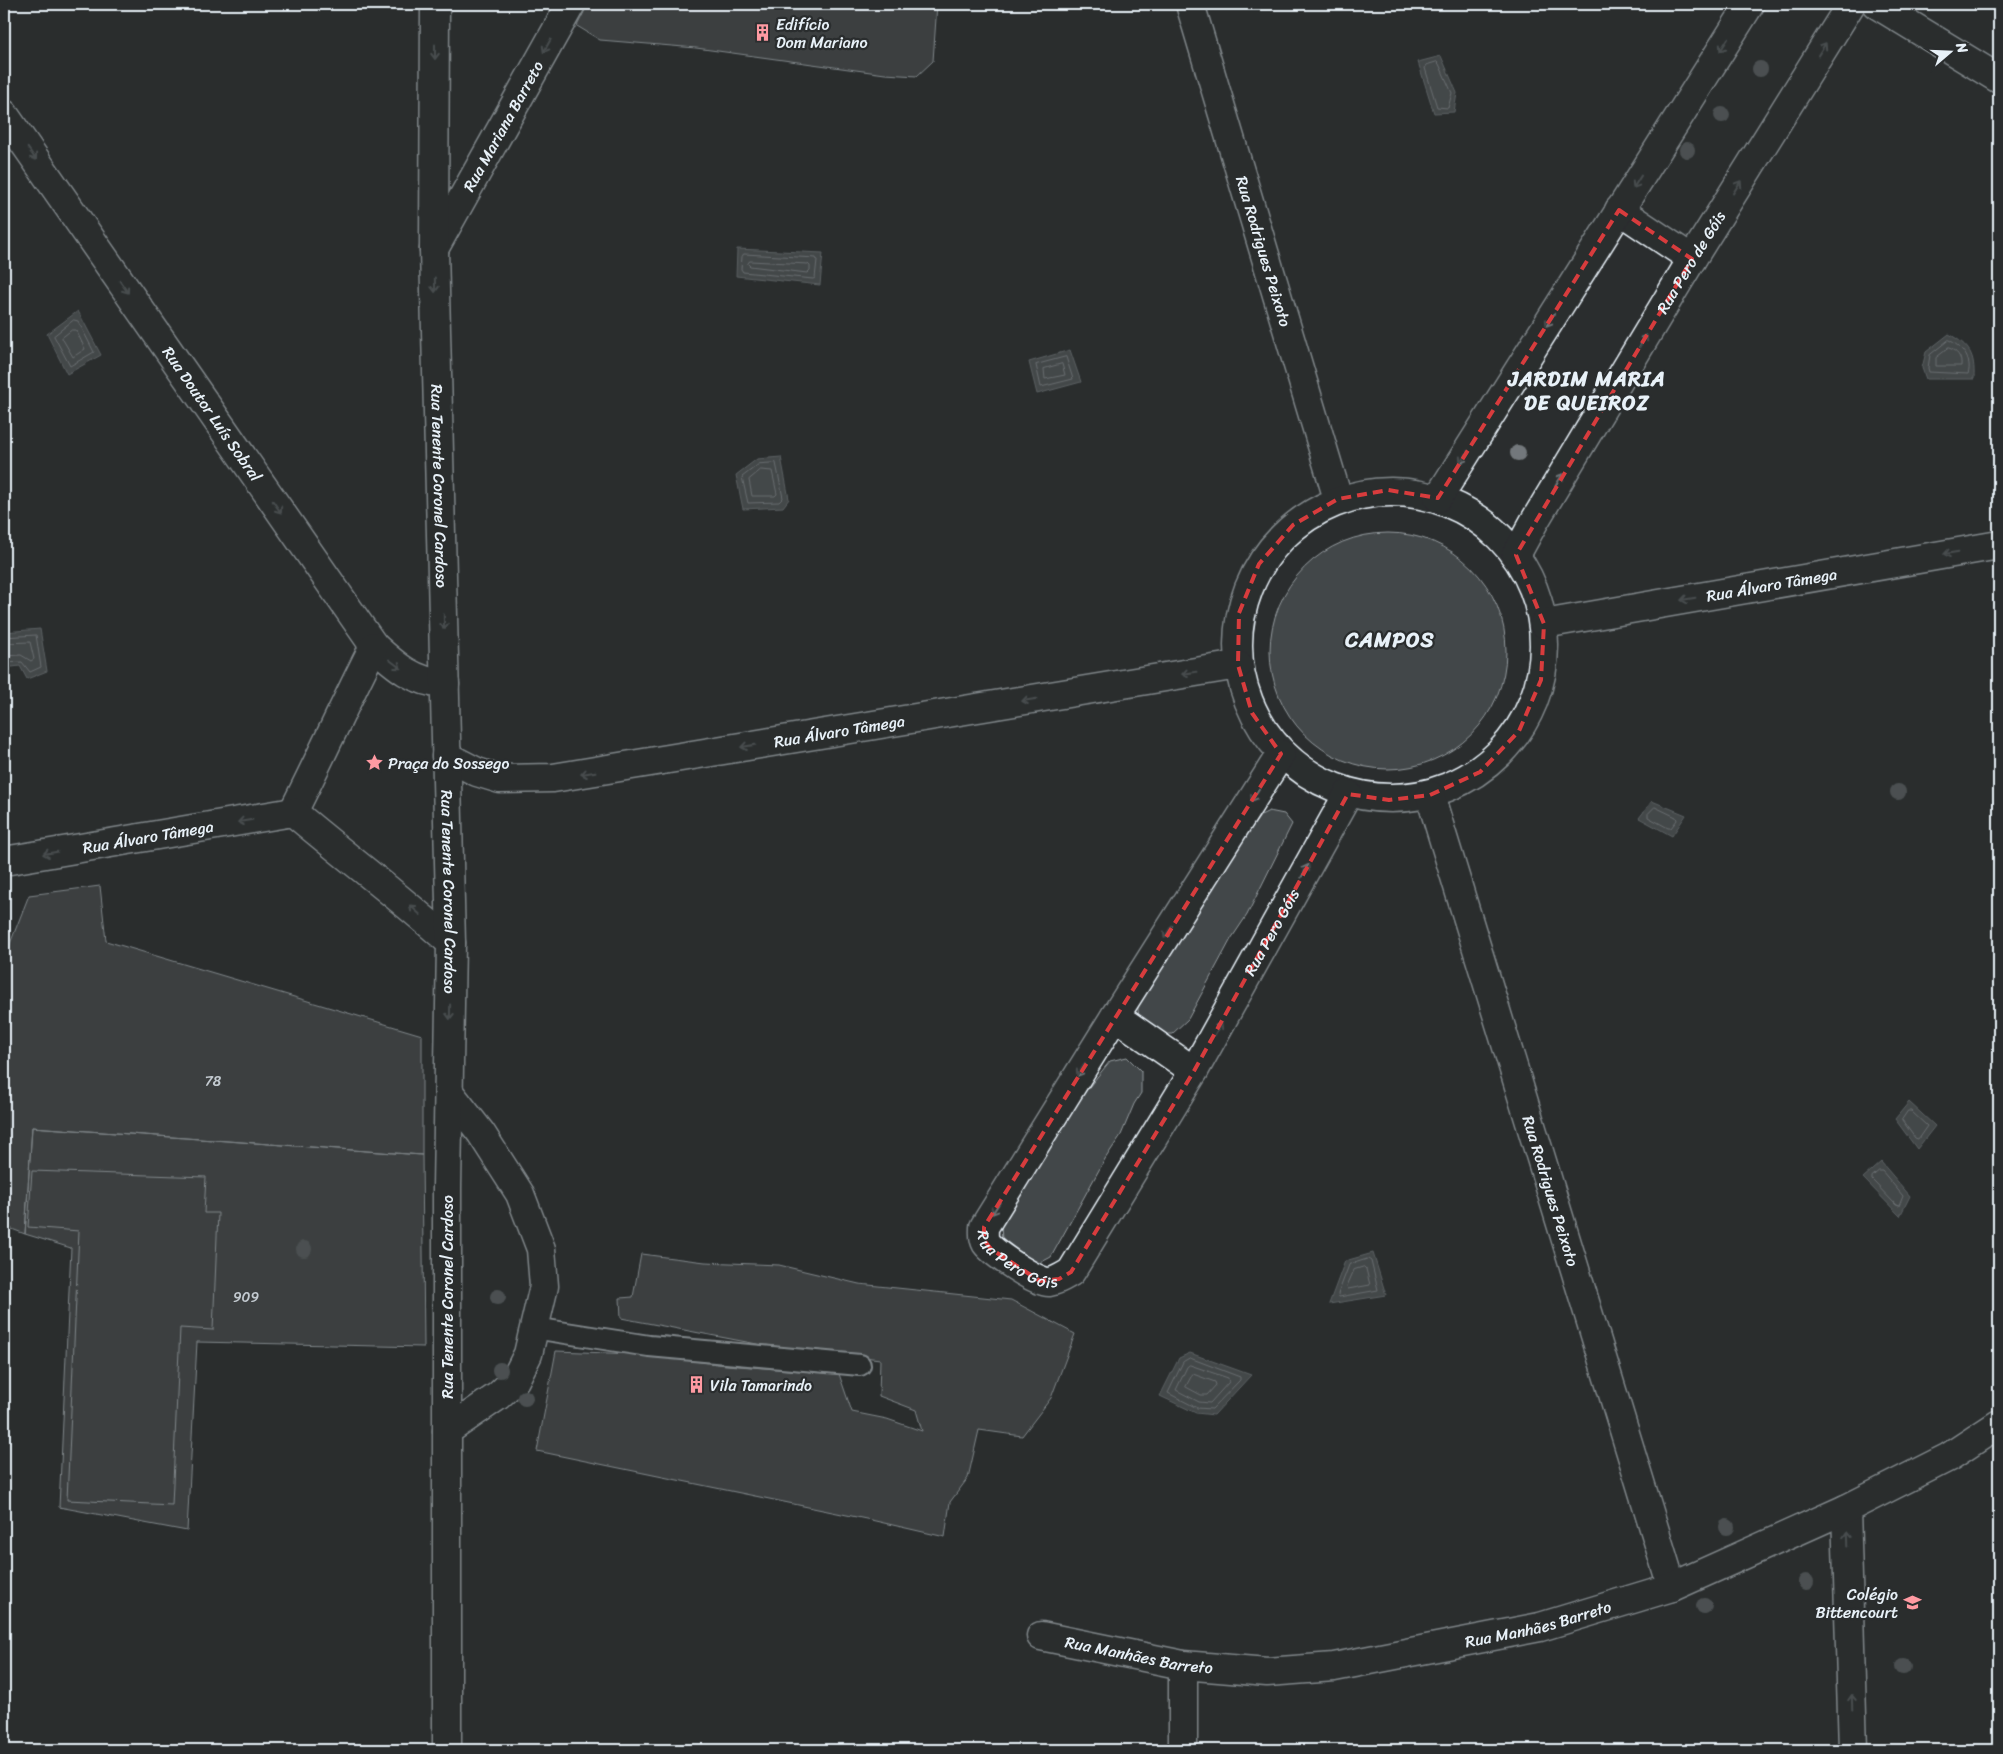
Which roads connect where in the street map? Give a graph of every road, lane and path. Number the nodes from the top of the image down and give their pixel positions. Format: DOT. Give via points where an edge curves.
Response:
graph roads {
  1 [pos="435,4"];
  2 [pos="571,4"];
  3 [pos="1190,4"];
  4 [pos="1750,4"];
  5 [pos="1851,4"];
  6 [pos="1876,4"];
  7 [pos="1999,79"];
  8 [pos="4,114"];
  9 [pos="1619,210"];
  10 [pos="434,249"];
  11 [pos="1692,259"];
  12 [pos="1438,498"];
  13 [pos="1338,499"];
  14 [pos="1999,545"];
  15 [pos="1516,555"];
  16 [pos="1544,624"];
  17 [pos="374,646"];
  18 [pos="1238,665"];
  19 [pos="445,684"];
  20 [pos="1281,754"];
  21 [pos="446,756"];
  22 [pos="1348,794"];
  23 [pos="1430,795"];
  24 [pos="293,812"];
  25 [pos="4,861"];
  26 [pos="450,943"];
  27 [pos="1114,1016"];
  28 [pos="1194,1071"];
  29 [pos="449,1092"];
  30 [pos="534,1328"];
  31 [pos="860,1365"];
  32 [pos="1999,1424"];
  33 [pos="448,1431"];
  34 [pos="1846,1509"];
  35 [pos="1672,1587"];
  36 [pos="1041,1636"];
  37 [pos="1183,1665"];
  38 [pos="447,1750"];
  39 [pos="1183,1750"];
  40 [pos="1853,1750"];
  1 -- 10 [label="street, Rua Tenente Coronel Cardoso, one-way"];
  2 -- 10 [label="street, Rua Mariana Barreto, one-way"];
  3 -- 13 [label="street, Rua Rodrigues Peixoto"];
  4 -- 9 [label="street, one-way"];
  11 -- 5 [label="street, Rua Pero de Góis, one-way"];
  6 -- 7 [label="street"];
  8 -- 17 [label="street, Rua Doutor Luís Sobral, one-way"];
  9 -- 11 [label="street"];
  9 -- 12 [label="street, one-way"];
  10 -- 19 [label="street, Rua Tenente Coronel Cardoso, one-way"];
  15 -- 11 [label="street, Rua Pero de Góis, one-way"];
  12 -- 13 [label="street" via="1388,490"];
  12 -- 15 [label="street" via="1475,516 1494,530"];
  13 -- 18 [label="street" via="1293,525 1259,564 1239,613"];
  14 -- 16 [label="street, Rua Álvaro Tâmega, one-way"];
  15 -- 16 [label="street"];
  16 -- 23 [label="street" via="1541,680 1519,731 1480,772"];
  17 -- 19 [label="street, Rua Doutor Luís Sobral, one-way" via="389,660 424,682"];
  17 -- 24 [label="street"];
  18 -- 20 [label="street" via="1252,713"];
  18 -- 21 [label="street, Rua Álvaro Tâmega, one-way" via="553,778 500,779 477,772"];
  19 -- 21 [label="street, Rua Tenente Coronel Cardoso"];
  20 -- 22 [label="street"];
  20 -- 27 [label="street, Rua Pero Góis, one-way"];
  21 -- 26 [label="street, Rua Tenente Coronel Cardoso"];
  22 -- 23 [label="street" via="1389,800"];
  28 -- 22 [label="street, Rua Pero Góis, one-way"];
  23 -- 35 [label="street, Rua Rodrigues Peixoto"];
  24 -- 25 [label="street, Rua Álvaro Tâmega, one-way"];
  26 -- 24 [label="street, one-way" via="410,906"];
  26 -- 29 [label="street, Rua Tenente Coronel Cardoso, one-way"];
  27 -- 28 [label="street"];
  27 -- 28 [label="street, Rua Pero Góis, one-way" via="984,1227 984,1240 992,1249 1040,1281 1049,1282 1071,1272"];
  29 -- 30 [label="street" via="481,1133 520,1194 541,1249 544,1286"];
  29 -- 33 [label="street, Rua Tenente Coronel Cardoso"];
  30 -- 31 [label="lane" via="649,1346"];
  30 -- 33 [label="street" via="528,1354 516,1380"];
  32 -- 34 [label="street, Rua Manhães Barreto" via="1949,1458"];
  33 -- 38 [label="street, Rua Tenente Coronel Cardoso"];
  34 -- 35 [label="street, Rua Manhães Barreto"];
  40 -- 34 [label="street, one-way"];
  35 -- 37 [label="street, Rua Manhães Barreto" via="1540,1627 1334,1668 1267,1672"];
  36 -- 37 [label="street, Rua Manhães Barreto"];
  37 -- 39 [label="street"];
}
